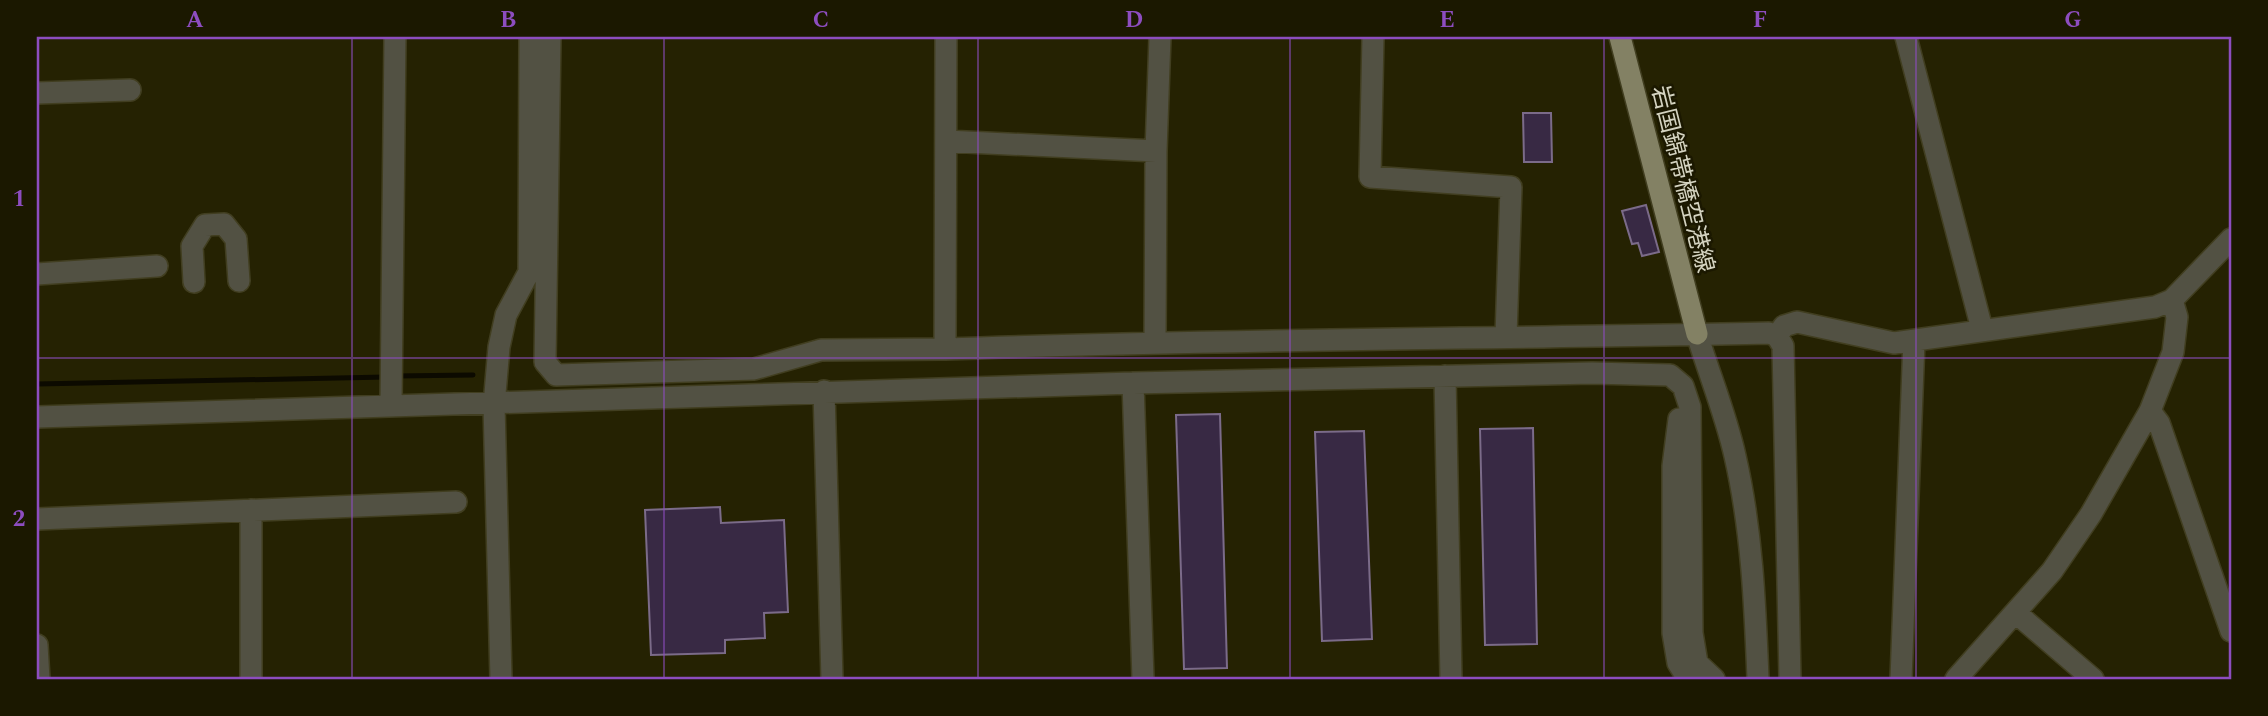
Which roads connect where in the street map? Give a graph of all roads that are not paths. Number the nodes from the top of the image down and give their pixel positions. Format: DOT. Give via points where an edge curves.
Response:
graph roads {
  1 [pos="394,37"];
  2 [pos="530,37"];
  3 [pos="550,37"];
  4 [pos="946,37"];
  5 [pos="1160,37"];
  6 [pos="1373,37"];
  7 [pos="1620,37"];
  8 [pos="1906,37"];
  9 [pos="130,90"];
  10 [pos="37,93"];
  11 [pos="946,141"];
  12 [pos="1156,151"];
  13 [pos="2231,239"];
  14 [pos="157,266"];
  15 [pos="37,274"];
  16 [pos="239,281"];
  17 [pos="194,282"];
  18 [pos="2172,300"];
  19 [pos="1982,330"];
  20 [pos="1697,334"];
  21 [pos="1506,336"];
  22 [pos="1777,336"];
  23 [pos="1914,341"];
  24 [pos="1155,342"];
  25 [pos="945,349"];
  26 [pos="1647,374"];
  27 [pos="1445,376"];
  28 [pos="1133,383"];
  29 [pos="824,391"];
  30 [pos="391,405"];
  31 [pos="494,405"];
  32 [pos="2150,411"];
  33 [pos="37,417"];
  34 [pos="456,502"];
  35 [pos="251,510"];
  36 [pos="37,519"];
  37 [pos="2016,614"];
  38 [pos="2231,631"];
  39 [pos="37,645"];
  40 [pos="39,679"];
  41 [pos="251,679"];
  42 [pos="501,679"];
  43 [pos="832,679"];
  44 [pos="1143,679"];
  45 [pos="1451,679"];
  46 [pos="1688,679"];
  47 [pos="1714,679"];
  48 [pos="1758,679"];
  49 [pos="1790,679"];
  50 [pos="1901,679"];
  51 [pos="1956,679"];
  52 [pos="2092,679"];
  1 -- 30 [label="street"];
  2 -- 31 [label="street" via="529,272 506,315"];
  3 -- 25 [label="street" via="545,362 556,375 754,369 821,350"];
  4 -- 11 [label="street"];
  5 -- 12 [label="street"];
  6 -- 21 [label="street" via="1370,177 1511,187"];
  7 -- 20 [label="main road, 岩国錦帯橋空港線"];
  8 -- 19 [label="street"];
  9 -- 10 [label="street"];
  11 -- 12 [label="street"];
  11 -- 25 [label="street"];
  12 -- 24 [label="street"];
  13 -- 18 [label="street"];
  14 -- 15 [label="street"];
  16 -- 17 [label="street" via="236,240 224,223 205,225 192,246"];
  18 -- 19 [label="street" via="2155,307"];
  18 -- 32 [label="street" via="2177,317 2173,352"];
  19 -- 23 [label="street"];
  20 -- 21 [label="street"];
  20 -- 22 [label="street"];
  20 -- 48 [label="street" via="1734,454 1745,509"];
  21 -- 24 [label="street"];
  22 -- 23 [label="street" via="1784,326 1797,322 1873,340"];
  22 -- 49 [label="street" via="1783,346"];
  23 -- 50 [label="street"];
  24 -- 25 [label="street"];
  26 -- 27 [label="street"];
  26 -- 46 [label="street" via="1674,395 1679,412 1673,466 1673,633 1678,663"];
  26 -- 47 [label="street" via="1670,375 1682,386 1690,407 1692,633 1697,663"];
  27 -- 28 [label="street"];
  27 -- 45 [label="street"];
  28 -- 29 [label="street"];
  28 -- 44 [label="street"];
  29 -- 31 [label="street"];
  29 -- 43 [label="street"];
  30 -- 31 [label="street"];
  30 -- 33 [label="street"];
  31 -- 42 [label="street"];
  32 -- 37 [label="street" via="2091,514"];
  32 -- 38 [label="street" via="2160,423"];
  34 -- 35 [label="street"];
  35 -- 36 [label="street"];
  35 -- 41 [label="street"];
  37 -- 51 [label="street"];
  37 -- 52 [label="street"];
  39 -- 40 [label="street"];
}
